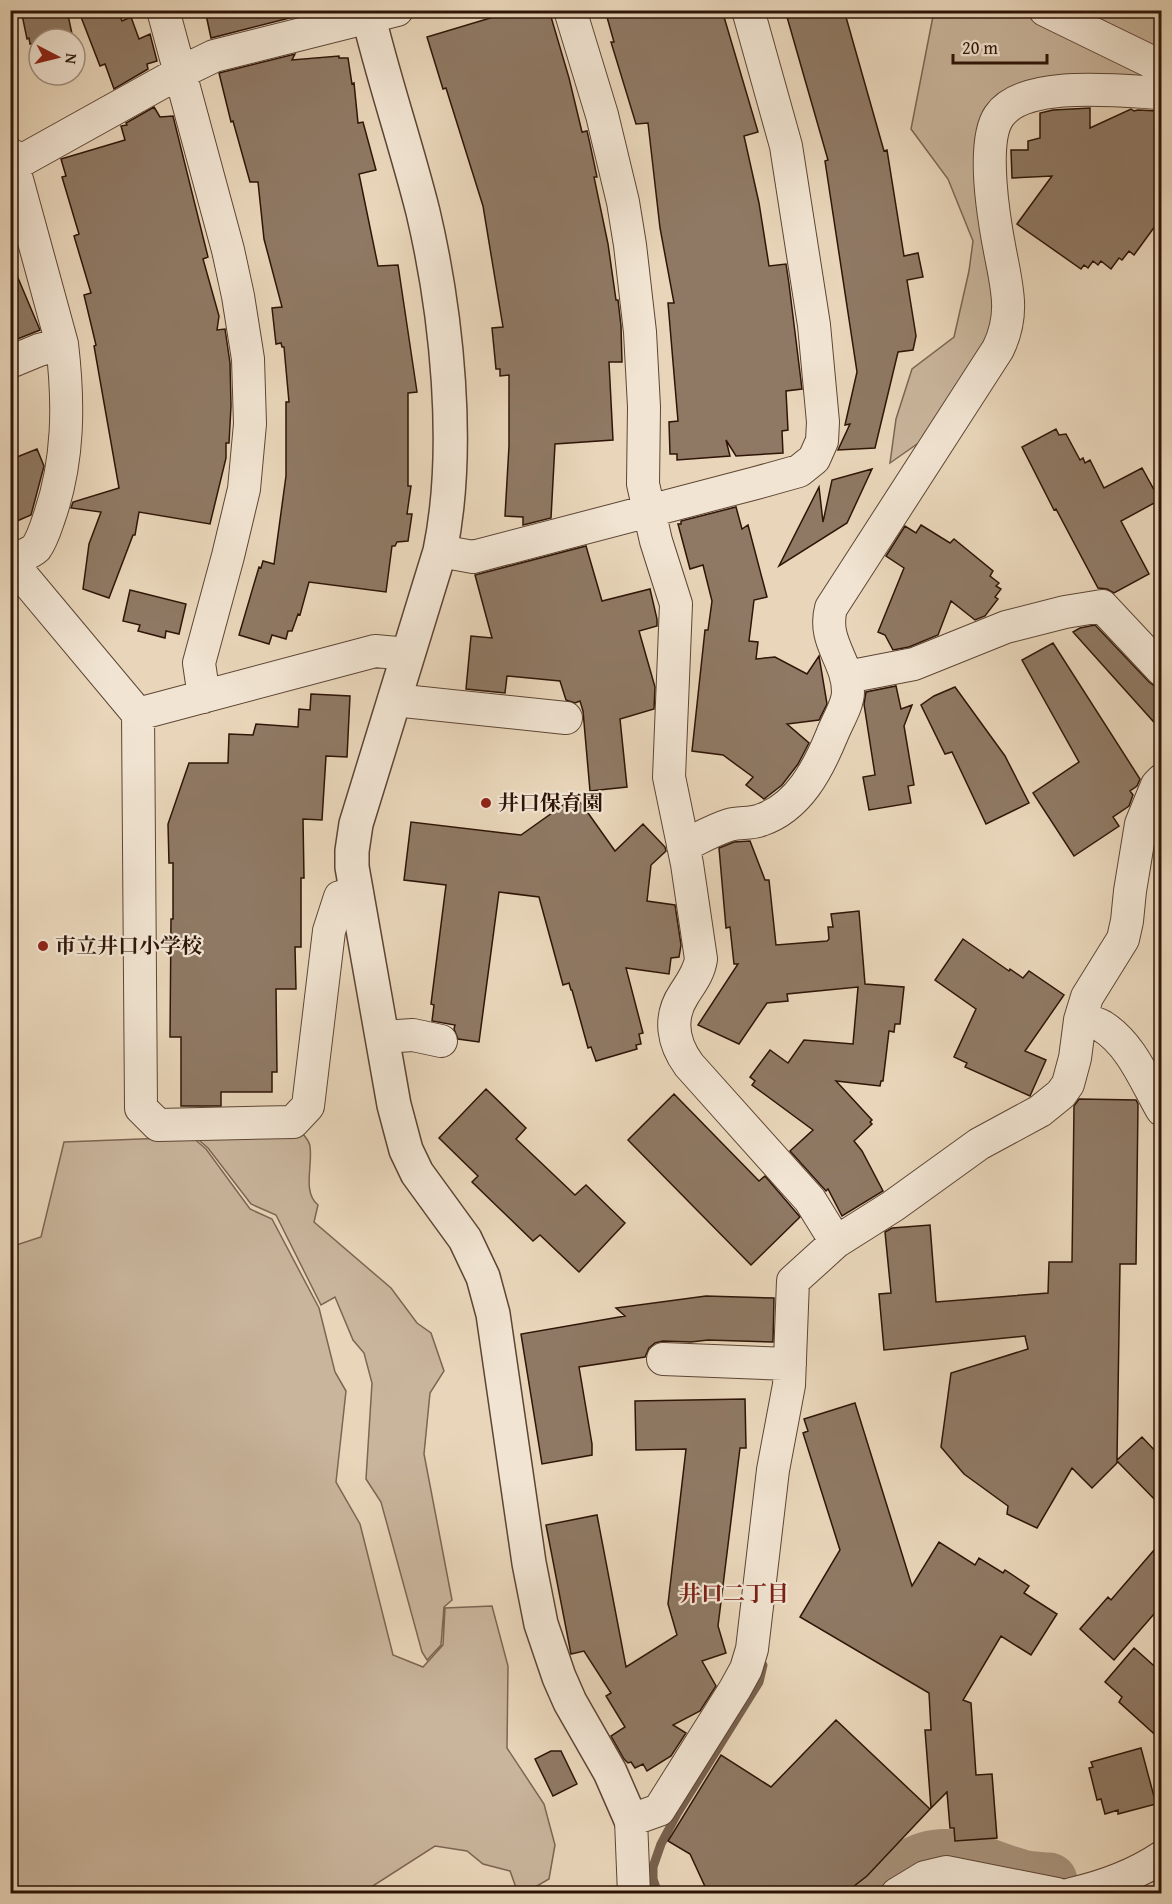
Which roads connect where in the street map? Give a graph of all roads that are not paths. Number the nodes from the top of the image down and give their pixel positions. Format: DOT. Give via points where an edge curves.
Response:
graph roads {
  1 [pos="163,10"];
  2 [pos="570,10"];
  3 [pos="748,10"];
  4 [pos="1045,10"];
  5 [pos="377,13"];
  6 [pos="1161,67"];
  7 [pos="179,73"];
  8 [pos="1161,93"];
  9 [pos="12,163"];
  10 [pos="62,344"];
  11 [pos="10,362"];
  12 [pos="649,511"];
  13 [pos="440,551"];
  14 [pos="11,561"];
  15 [pos="408,654"];
  16 [pos="1161,670"];
  17 [pos="847,677"];
  18 [pos="204,697"];
  19 [pos="394,700"];
  20 [pos="138,714"];
  21 [pos="566,718"];
  22 [pos="1161,780"];
  23 [pos="682,846"];
  24 [pos="357,894"];
  25 [pos="1080,1020"];
  26 [pos="382,1037"];
  27 [pos="441,1041"];
  28 [pos="1161,1110"];
  29 [pos="836,1242"];
  30 [pos="663,1359"];
  31 [pos="790,1364"];
  32 [pos="631,1820"];
  33 [pos="1161,1857"];
  34 [pos="634,1893"];
  35 [pos="897,1893"];
  36 [pos="1057,1893"];
  37 [pos="1071,1893"];
  1 -- 7 [label="street"];
  2 -- 12 [label="street" via="602,115 630,245 640,332 644,484"];
  3 -- 12 [label="street" via="786,146 814,325 823,404 822,441 814,459 799,471"];
  4 -- 6 [label="street"];
  5 -- 7 [label="street" via="226,52"];
  5 -- 13 [label="street" via="438,296 449,441"];
  7 -- 9 [label="street"];
  7 -- 18 [label="street" via="228,250 248,359 250,424 244,489 199,663"];
  8 -- 17 [label="street" via="1044,92 1017,99 998,117 990,159 996,229 1010,300 1005,335 831,608 830,638"];
  9 -- 10 [label="street"];
  10 -- 11 [label="street"];
  10 -- 14 [label="street" via="67,411 61,473 36,548"];
  12 -- 13 [label="street" via="473,558"];
  12 -- 23 [label="street" via="676,604 669,777"];
  13 -- 15 [label="street"];
  14 -- 20 [label="street"];
  15 -- 18 [label="street" via="375,651"];
  15 -- 19 [label="street"];
  16 -- 17 [label="street" via="1102,606 1005,627 914,664"];
  17 -- 23 [label="street" via="848,695 804,789 786,806 761,820 729,825"];
  18 -- 20 [label="street"];
  19 -- 21 [label="street"];
  19 -- 24 [label="street" via="353,836 352,867"];
  20 -- 24 [label="street" via="141,1108 159,1125 293,1122 308,1106 329,931 340,897"];
  22 -- 25 [label="street" via="1141,824 1122,939 1087,997"];
  23 -- 29 [label="street" via="701,959 675,1013 679,1052 810,1200"];
  24 -- 26 [label="street"];
  25 -- 28 [label="street" via="1100,1025 1119,1039"];
  25 -- 29 [label="street" via="1068,1084 1052,1103 979,1144"];
  26 -- 27 [label="street" via="413,1035"];
  26 -- 32 [label="street" via="406,1150 417,1173 465,1239 487,1290 528,1563 547,1642 570,1702 610,1772"];
  29 -- 31 [label="street" via="793,1281"];
  30 -- 31 [label="street"];
  31 -- 32 [label="street" via="754,1636 746,1669 659,1809"];
  32 -- 34 [label="street"];
  33 -- 37 [label="street" via="1123,1877"];
  35 -- 36 [label="street" via="925,1877 946,1872"];
}
